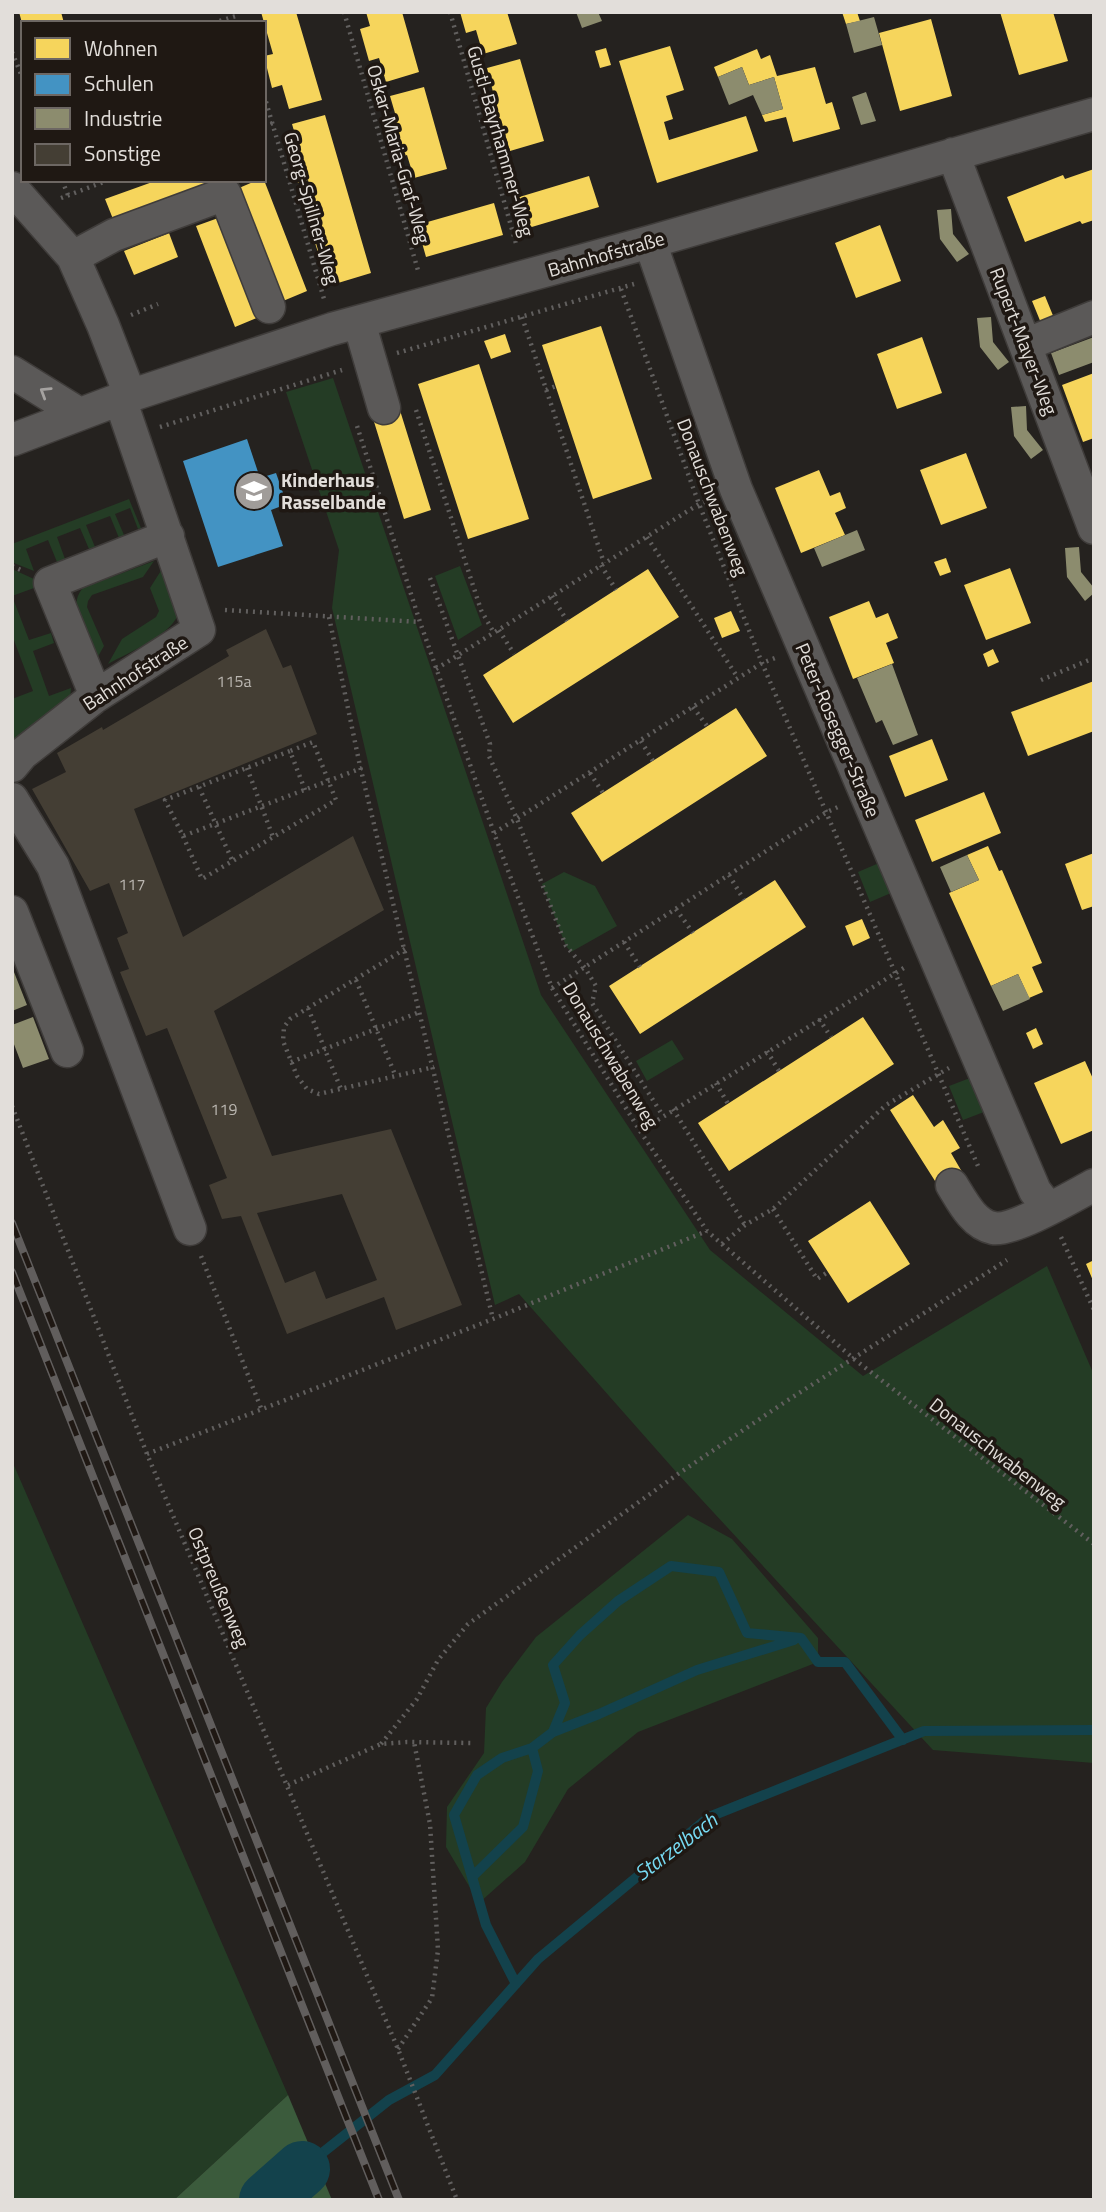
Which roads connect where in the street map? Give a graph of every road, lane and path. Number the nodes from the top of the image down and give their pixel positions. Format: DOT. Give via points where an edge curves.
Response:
graph roads {
  1 [pos="344,12"];
  2 [pos="450,12"];
  3 [pos="239,14"];
  4 [pos="219,21"];
  5 [pos="12,52"];
  6 [pos="21,74"];
  7 [pos="266,101"];
  8 [pos="1094,114"];
  9 [pos="274,123"];
  10 [pos="266,125"];
  11 [pos="953,154"];
  12 [pos="63,182"];
  13 [pos="104,182"];
  14 [pos="68,195"];
  15 [pos="31,217"];
  16 [pos="650,242"];
  17 [pos="73,257"];
  18 [pos="525,277"];
  19 [pos="621,289"];
  20 [pos="428,303"];
  21 [pos="269,307"];
  22 [pos="522,317"];
  23 [pos="1094,317"];
  24 [pos="346,326"];
  25 [pos="1025,345"];
  26 [pos="398,352"];
  27 [pos="402,365"];
  28 [pos="12,372"];
  29 [pos="343,384"];
  30 [pos="556,386"];
  31 [pos="546,390"];
  32 [pos="125,397"];
  33 [pos="399,406"];
  34 [pos="78,413"];
  35 [pos="356,424"];
  36 [pos="432,427"];
  37 [pos="423,430"];
  38 [pos="12,440"];
  39 [pos="580,461"];
  40 [pos="571,464"];
  41 [pos="736,489"];
  42 [pos="455,499"];
  43 [pos="446,502"];
  44 [pos="699,504"];
  45 [pos="1094,528"];
  46 [pos="168,536"];
  47 [pos="647,537"];
  48 [pos="603,564"];
  49 [pos="430,578"];
  50 [pos="617,590"];
  51 [pos="552,597"];
  52 [pos="192,608"];
  53 [pos="329,617"];
  54 [pos="567,621"];
  55 [pos="419,622"];
  56 [pos="496,632"];
  57 [pos="802,646"];
  58 [pos="514,654"];
  59 [pos="458,656"];
  60 [pos="1094,658"];
  61 [pos="762,663"];
  62 [pos="436,669"];
  63 [pos="738,678"];
  64 [pos="1041,680"];
  65 [pos="96,696"];
  66 [pos="693,707"];
  67 [pos="707,726"];
  68 [pos="640,740"];
  69 [pos="290,751"];
  70 [pos="653,761"];
  71 [pos="12,766"];
  72 [pos="247,768"];
  73 [pos="362,768"];
  74 [pos="589,773"];
  75 [pos="329,781"];
  76 [pos="199,787"];
  77 [pos="305,790"];
  78 [pos="603,793"];
  79 [pos="866,796"];
  80 [pos="12,799"];
  81 [pos="262,807"];
  82 [pos="827,812"];
  83 [pos="517,819"];
  84 [pos="216,824"];
  85 [pos="494,833"];
  86 [pos="183,836"];
  87 [pos="273,837"];
  88 [pos="233,862"];
  89 [pos="729,875"];
  90 [pos="744,900"];
  91 [pos="676,909"];
  92 [pos="12,912"];
  93 [pos="693,933"];
  94 [pos="624,942"];
  95 [pos="82,947"];
  96 [pos="405,949"];
  97 [pos="933,954"];
  98 [pos="34,965"];
  99 [pos="640,967"];
  100 [pos="585,968"];
  101 [pos="895,971"];
  102 [pos="356,979"];
  103 [pos="552,988"];
  104 [pos="308,1008"];
  105 [pos="420,1012"];
  106 [pos="819,1019"];
  107 [pos="375,1028"];
  108 [pos="831,1037"];
  109 [pos="324,1049"];
  110 [pos="67,1051"];
  111 [pos="767,1051"];
  112 [pos="977,1055"];
  113 [pos="291,1062"];
  114 [pos="434,1067"];
  115 [pos="779,1071"];
  116 [pos="937,1074"];
  117 [pos="396,1077"];
  118 [pos="716,1083"];
  119 [pos="341,1089"];
  120 [pos="728,1104"];
  121 [pos="12,1106"];
  122 [pos="673,1110"];
  123 [pos="663,1116"];
  124 [pos="640,1130"];
  125 [pos="979,1168"];
  126 [pos="952,1185"];
  127 [pos="1094,1185"];
  128 [pos="773,1209"];
  129 [pos="1049,1209"];
  130 [pos="745,1225"];
  131 [pos="190,1229"];
  132 [pos="707,1231"];
  133 [pos="1011,1240"];
  134 [pos="722,1244"];
  135 [pos="828,1272"];
  136 [pos="1094,1310"];
  137 [pos="493,1319"];
  138 [pos="854,1359"];
  139 [pos="261,1408"];
  140 [pos="147,1454"];
  141 [pos="1094,1544"];
  142 [pos="414,1742"];
  143 [pos="471,1743"];
  144 [pos="381,1744"];
  145 [pos="288,1785"];
  146 [pos="398,2049"];
  147 [pos="457,2200"];
  1 -- 20 [label="path, Oskar-Maria-Graf-Weg"];
  2 -- 18 [label="path, Gustl-Bayrhammer-Weg"];
  3 -- 4 [label="path"];
  5 -- 6 [label="path"];
  7 -- 9 [label="path, Georg-Spillner-Weg"];
  8 -- 11 [label="street, Bahnhofstraße"];
  9 -- 10 [label="path"];
  9 -- 24 [label="path, Georg-Spillner-Weg"];
  11 -- 16 [label="street, Bahnhofstraße"];
  11 -- 25 [label="street, Rupert-Mayer-Weg"];
  12 -- 14 [label="path"];
  13 -- 14 [label="path"];
  14 -- 15 [label="path"];
  15 -- 17 [label="street"];
  16 -- 18 [label="street, Bahnhofstraße"];
  16 -- 41 [label="street, Peter-Rosegger-Straße"];
  17 -- 21 [label="street" via="114,236 225,194"];
  17 -- 32 [label="street" via="89,289"];
  18 -- 20 [label="street, Bahnhofstraße"];
  19 -- 44 [label="path, Donauschwabenweg"];
  20 -- 24 [label="street, Bahnhofstraße"];
  22 -- 31 [label="path"];
  23 -- 25 [label="street"];
  24 -- 29 [label="path"];
  24 -- 32 [label="street, Bahnhofstraße"];
  24 -- 33 [label="street"];
  25 -- 45 [label="street, Rupert-Mayer-Weg"];
  26 -- 27 [label="path"];
  34 -- 28 [label="street, one-way"];
  30 -- 31 [label="path"];
  31 -- 40 [label="path"];
  32 -- 34 [label="street, Bahnhofstraße"];
  32 -- 46 [label="street, Bahnhofstraße"];
  33 -- 37 [label="path"];
  34 -- 38 [label="street, Bahnhofstraße"];
  35 -- 55 [label="path, Donauschwabenweg"];
  36 -- 37 [label="path"];
  37 -- 43 [label="path"];
  39 -- 40 [label="path"];
  40 -- 48 [label="path"];
  41 -- 44 [label="path"];
  41 -- 57 [label="street, Peter-Rosegger-Straße"];
  42 -- 43 [label="path"];
  43 -- 56 [label="path" via="481,610"];
  44 -- 47 [label="path"];
  44 -- 61 [label="path, Donauschwabenweg"];
  46 -- 52 [label="street, Bahnhofstraße"];
  46 -- 65 [label="street" via="50,583"];
  47 -- 48 [label="path"];
  47 -- 63 [label="path"];
  48 -- 50 [label="path"];
  48 -- 51 [label="path"];
  49 -- 59 [label="path"];
  51 -- 54 [label="path"];
  51 -- 56 [label="path"];
  52 -- 53 [label="path"];
  52 -- 65 [label="street, Bahnhofstraße" via="200,630"];
  53 -- 55 [label="path"];
  53 -- 73 [label="path"];
  55 -- 62 [label="path, Donauschwabenweg"];
  56 -- 58 [label="path"];
  56 -- 59 [label="path"];
  57 -- 61 [label="path"];
  57 -- 79 [label="street, Peter-Rosegger-Straße"];
  59 -- 62 [label="path"];
  59 -- 83 [label="path" via="490,744 489,757"];
  60 -- 64 [label="path"];
  61 -- 63 [label="path"];
  61 -- 82 [label="path, Donauschwabenweg"];
  62 -- 85 [label="path, Donauschwabenweg"];
  63 -- 66 [label="path"];
  65 -- 71 [label="street, Bahnhofstraße"];
  66 -- 67 [label="path"];
  66 -- 68 [label="path"];
  68 -- 70 [label="path"];
  68 -- 74 [label="path"];
  69 -- 72 [label="path"];
  69 -- 75 [label="path" via="313,742"];
  69 -- 77 [label="path"];
  72 -- 76 [label="path"];
  72 -- 81 [label="path"];
  73 -- 75 [label="path"];
  73 -- 96 [label="path"];
  74 -- 78 [label="path"];
  74 -- 83 [label="path"];
  75 -- 77 [label="path"];
  75 -- 87 [label="path" via="336,800"];
  76 -- 84 [label="path"];
  76 -- 86 [label="path" via="165,800"];
  77 -- 81 [label="path"];
  79 -- 82 [label="path"];
  79 -- 97 [label="street, Peter-Rosegger-Straße"];
  80 -- 95 [label="street" via="53,866"];
  81 -- 84 [label="path"];
  81 -- 87 [label="path"];
  82 -- 89 [label="path"];
  82 -- 101 [label="path, Donauschwabenweg"];
  83 -- 85 [label="path"];
  83 -- 100 [label="path" via="566,946"];
  84 -- 86 [label="path"];
  84 -- 88 [label="path"];
  85 -- 103 [label="path, Donauschwabenweg"];
  86 -- 88 [label="path" via="202,879"];
  87 -- 88 [label="path"];
  89 -- 90 [label="path"];
  89 -- 91 [label="path"];
  91 -- 93 [label="path"];
  91 -- 94 [label="path"];
  92 -- 98 [label="street"];
  94 -- 99 [label="path"];
  94 -- 100 [label="path"];
  95 -- 98 [label="street"];
  95 -- 131 [label="street"];
  96 -- 102 [label="path"];
  96 -- 105 [label="path"];
  97 -- 101 [label="path"];
  97 -- 112 [label="street, Peter-Rosegger-Straße"];
  98 -- 110 [label="street"];
  100 -- 103 [label="path"];
  100 -- 123 [label="path" via="596,986 592,1003"];
  101 -- 106 [label="path"];
  101 -- 116 [label="path, Donauschwabenweg"];
  102 -- 104 [label="path"];
  102 -- 107 [label="path"];
  103 -- 124 [label="path, Donauschwabenweg"];
  104 -- 109 [label="path"];
  104 -- 113 [label="path" via="284,1027 283,1041"];
  105 -- 107 [label="path"];
  105 -- 114 [label="path"];
  106 -- 108 [label="path"];
  106 -- 111 [label="path"];
  107 -- 109 [label="path"];
  107 -- 117 [label="path"];
  109 -- 113 [label="path"];
  109 -- 119 [label="path"];
  111 -- 115 [label="path"];
  111 -- 118 [label="path"];
  112 -- 116 [label="path"];
  112 -- 129 [label="street, Peter-Rosegger-Straße" via="1035,1191"];
  113 -- 119 [label="path" via="307,1089 318,1094"];
  114 -- 117 [label="path"];
  114 -- 137 [label="path"];
  116 -- 125 [label="path, Donauschwabenweg"];
  116 -- 128 [label="path" via="886,1105"];
  117 -- 119 [label="path"];
  118 -- 120 [label="path"];
  118 -- 122 [label="path"];
  121 -- 140 [label="path, Ostpreußenweg"];
  122 -- 123 [label="path"];
  122 -- 130 [label="path"];
  123 -- 124 [label="path"];
  124 -- 132 [label="path, Donauschwabenweg"];
  126 -- 133 [label="street" via="969,1212"];
  127 -- 129 [label="street"];
  128 -- 130 [label="path"];
  128 -- 135 [label="path" via="817,1279"];
  129 -- 133 [label="street"];
  129 -- 136 [label="path"];
  130 -- 134 [label="path"];
  131 -- 139 [label="path"];
  132 -- 134 [label="path, Donauschwabenweg"];
  132 -- 137 [label="path"];
  133 -- 138 [label="path"];
  134 -- 138 [label="path, Donauschwabenweg"];
  137 -- 139 [label="path"];
  138 -- 141 [label="path, Donauschwabenweg"];
  138 -- 144 [label="path" via="678,1474 468,1624"];
  139 -- 140 [label="path"];
  140 -- 145 [label="path, Ostpreußenweg"];
  142 -- 143 [label="path"];
  142 -- 144 [label="path"];
  142 -- 146 [label="path" via="430,1824 438,1950 432,1998"];
  144 -- 145 [label="path"];
  145 -- 146 [label="path, Ostpreußenweg"];
  146 -- 147 [label="path, Ostpreußenweg"];
}
